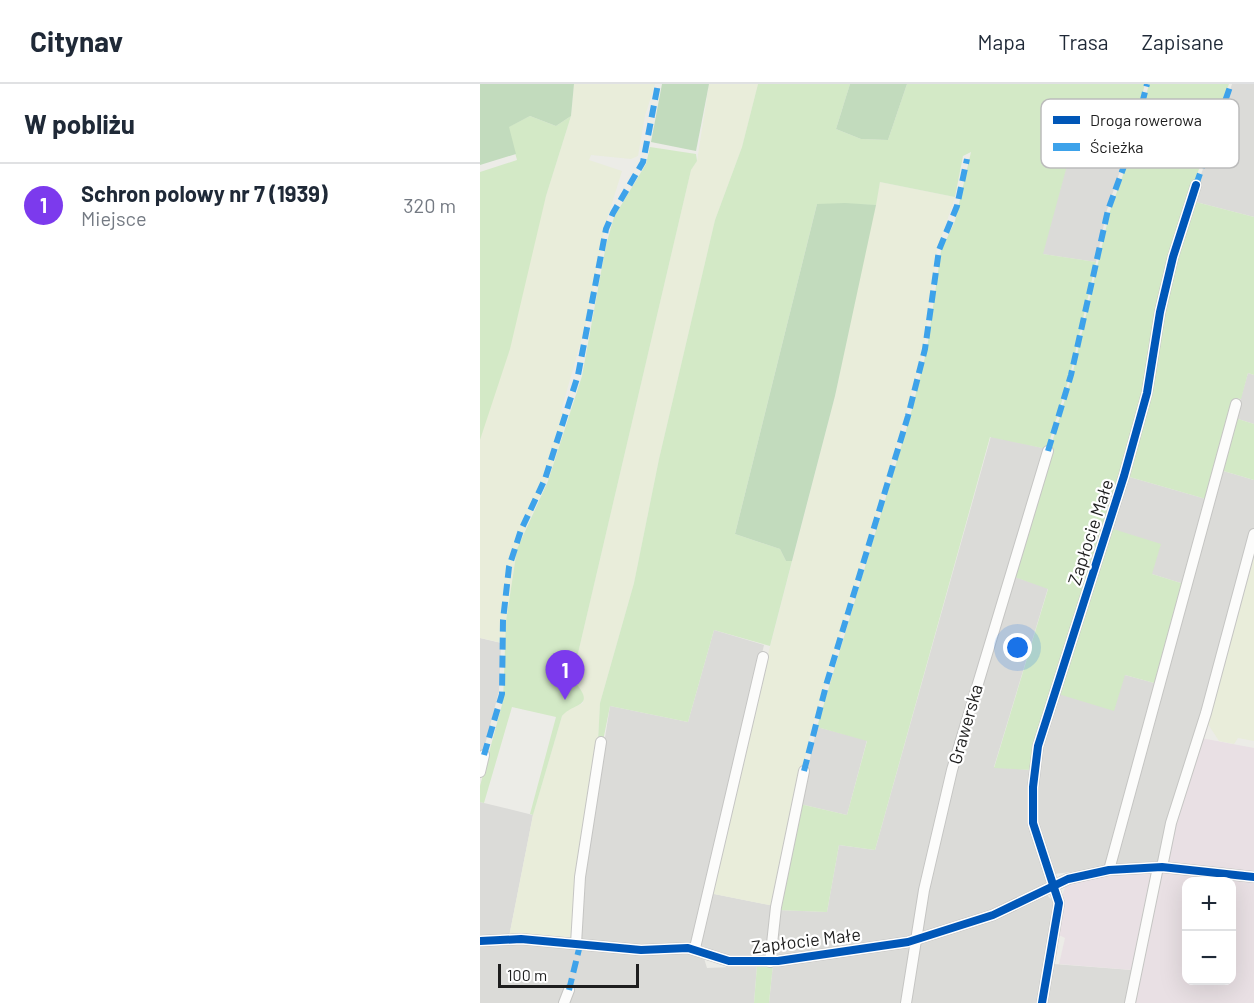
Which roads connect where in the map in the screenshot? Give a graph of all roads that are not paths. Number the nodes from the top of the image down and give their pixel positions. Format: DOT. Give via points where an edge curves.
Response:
graph roads {
  1 [pos="1196,185"];
  2 [pos="1236,404"];
  3 [pos="1048,451"];
  4 [pos="1254,534"];
  5 [pos="763,657"];
  6 [pos="601,742"];
  7 [pos="484,755"];
  8 [pos="804,771"];
  9 [pos="480,772"];
  10 [pos="1160,867"];
  11 [pos="1109,870"];
  12 [pos="1254,878"];
  13 [pos="1055,886"];
  14 [pos="915,940"];
  15 [pos="480,941"];
  16 [pos="576,944"];
  17 [pos="695,948"];
  18 [pos="770,962"];
  19 [pos="569,990"];
  20 [pos="564,1003"];
  21 [pos="906,1003"];
  22 [pos="1042,1003"];
  23 [pos="1130,1003"];
  1 -- 13 [label="street, Zapłocie Małe" via="1173,257 1147,393 1124,476 1038,746 1033,823"];
  2 -- 11 [label="street"];
  3 -- 14 [label="street, Grawerska" via="970,701"];
  4 -- 10 [label="street"];
  5 -- 17 [label="street"];
  6 -- 16 [label="street" via="580,877"];
  7 -- 9 [label="street"];
  8 -- 18 [label="street" via="776,907"];
  10 -- 11 [label="street, Zapłocie Małe"];
  10 -- 12 [label="street, Zapłocie Małe"];
  10 -- 23 [label="street"];
  11 -- 13 [label="street, Zapłocie Małe" via="1076,876"];
  13 -- 14 [label="street, Zapłocie Małe" via="978,921"];
  13 -- 22 [label="street" via="1059,914"];
  14 -- 18 [label="street, Zapłocie Małe"];
  14 -- 21 [label="street, Grawerska"];
  15 -- 16 [label="street, Zapłocie Małe" via="521,939"];
  16 -- 17 [label="street, Zapłocie Małe" via="641,950"];
  17 -- 18 [label="street, Zapłocie Małe" via="729,961"];
  19 -- 20 [label="street"];
}
